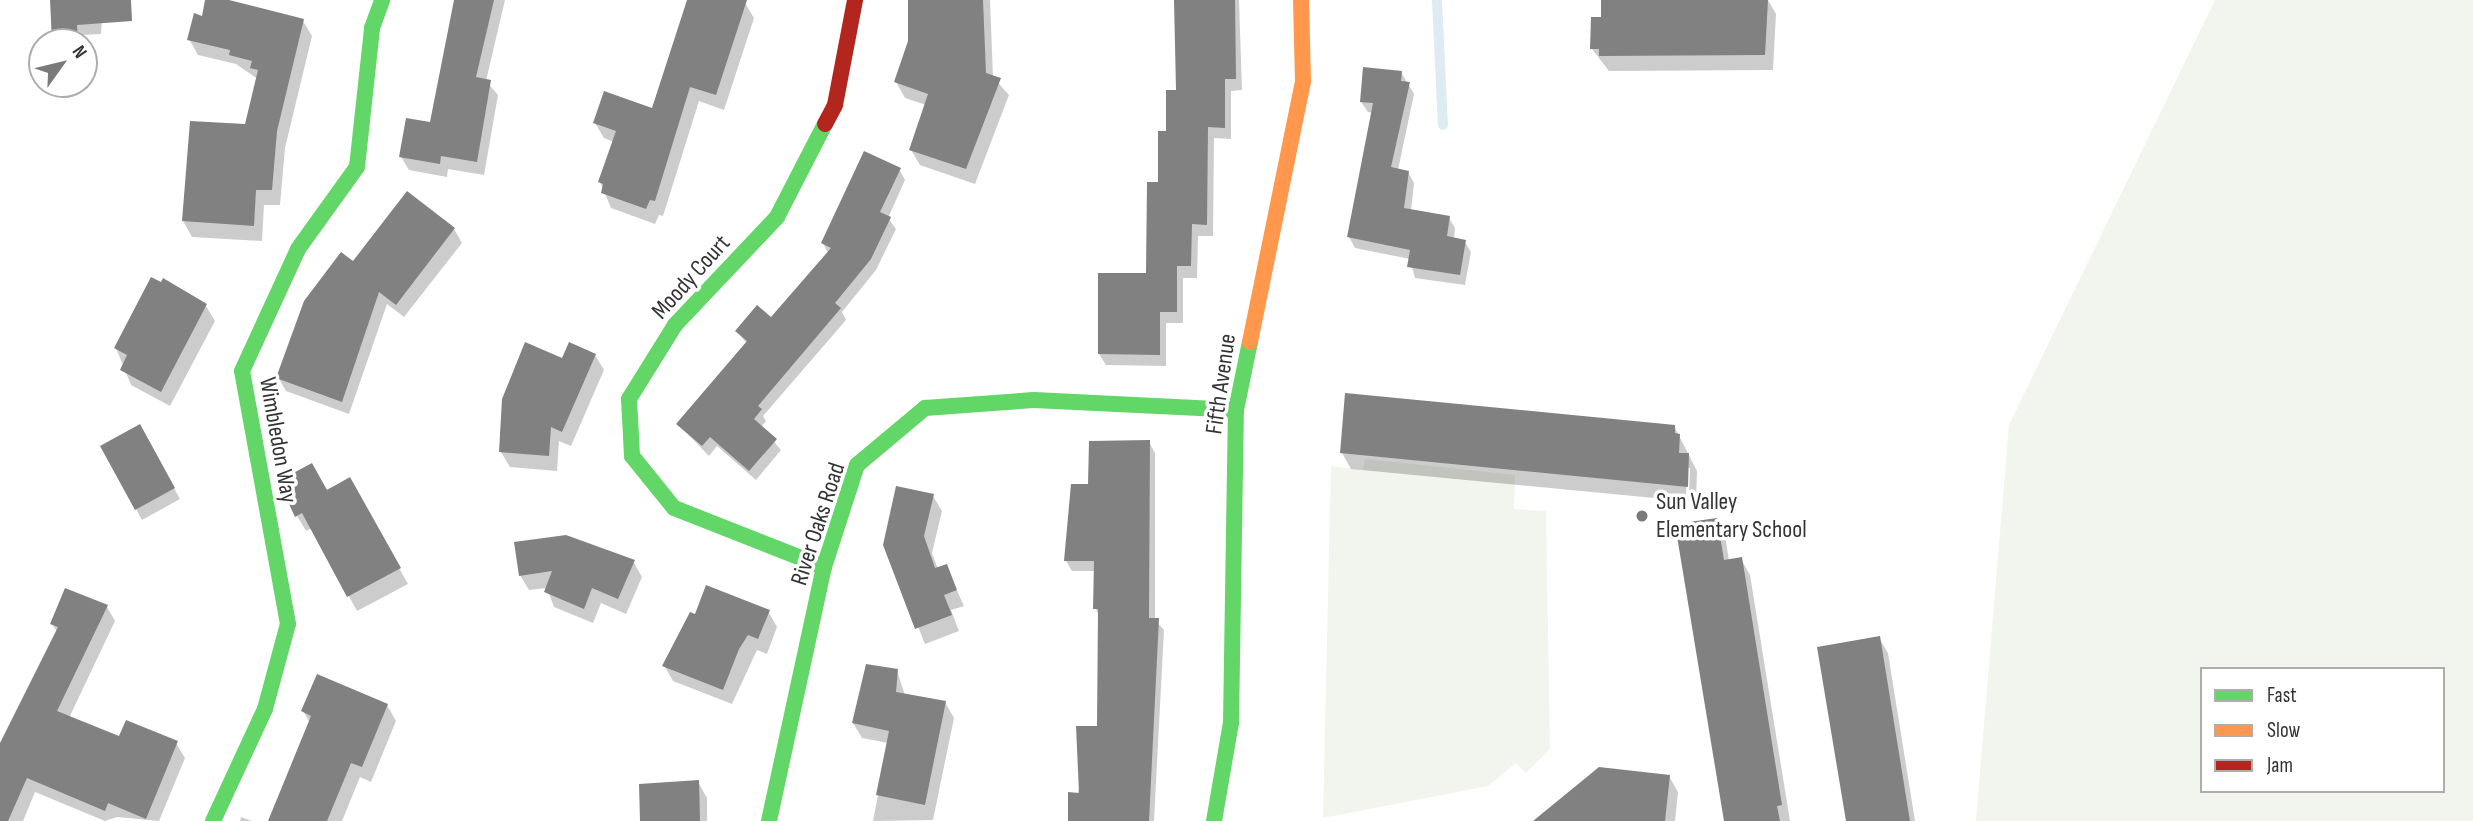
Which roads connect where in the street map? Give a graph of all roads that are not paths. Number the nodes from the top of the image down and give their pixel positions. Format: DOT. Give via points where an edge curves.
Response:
graph roads {
  1 [pos="382,0"];
  2 [pos="855,0"];
  3 [pos="1301,0"];
  4 [pos="1236,410"];
  5 [pos="824,567"];
  6 [pos="213,821"];
  7 [pos="769,821"];
  8 [pos="1214,821"];
  1 -- 6 [label="street, Wimbledon Way" via="372,28 357,167 299,249 242,371 288,624 265,709"];
  2 -- 5 [label="street, Moody Court" via="835,105 776,217 675,325 629,398 632,456 674,508"];
  3 -- 4 [label="street, Fifth Avenue" via="1303,81"];
  4 -- 5 [label="street, River Oaks Road" via="1034,400 925,408 858,466"];
  4 -- 8 [label="street, Fifth Avenue" via="1231,723"];
  5 -- 7 [label="street, River Oaks Road"];
}
